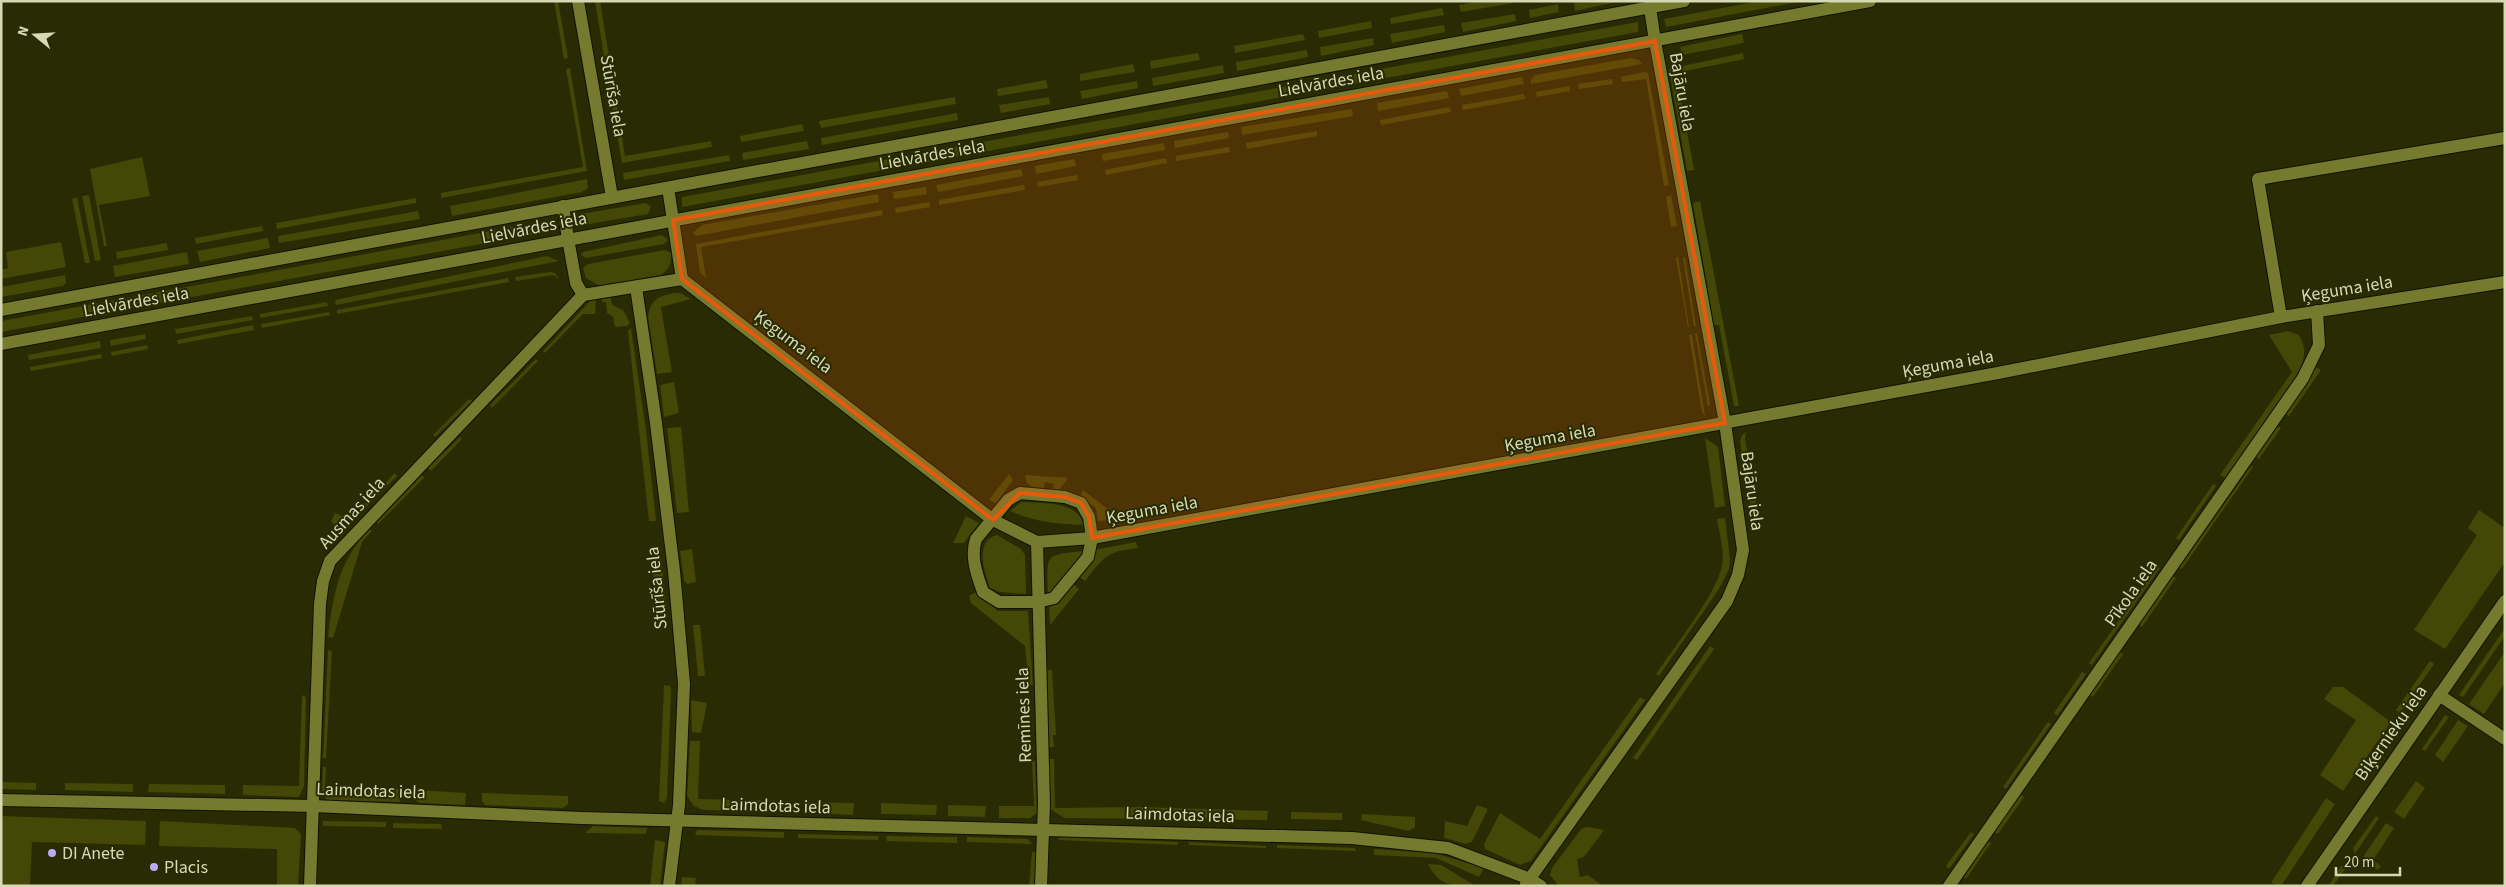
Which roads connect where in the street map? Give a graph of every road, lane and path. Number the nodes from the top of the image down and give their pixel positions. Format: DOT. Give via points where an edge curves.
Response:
graph roads {
  1 [pos="578,1"];
  2 [pos="1684,1"];
  3 [pos="1870,1"];
  4 [pos="1649,4"];
  5 [pos="1655,41"];
  6 [pos="2505,138"];
  7 [pos="668,188"];
  8 [pos="612,197"];
  9 [pos="563,206"];
  10 [pos="673,220"];
  11 [pos="568,239"];
  12 [pos="682,279"];
  13 [pos="2505,282"];
  14 [pos="636,287"];
  15 [pos="583,295"];
  16 [pos="1,310"];
  17 [pos="2317,311"];
  18 [pos="2281,317"];
  19 [pos="1,344"];
  20 [pos="1725,423"];
  21 [pos="993,520"];
  22 [pos="1092,538"];
  23 [pos="1037,542"];
  24 [pos="2505,601"];
  25 [pos="1038,602"];
  26 [pos="2439,695"];
  27 [pos="2505,739"];
  28 [pos="1,800"];
  29 [pos="313,806"];
  30 [pos="676,820"];
  31 [pos="1044,829"];
  32 [pos="1532,883"];
  33 [pos="310,886"];
  34 [pos="669,886"];
  35 [pos="1041,886"];
  36 [pos="1949,886"];
  37 [pos="2307,886"];
  1 -- 8 [label="street, Stūrīša iela"];
  2 -- 4 [label="street, Lielvārdes iela"];
  3 -- 5 [label="street, Lielvārdes iela"];
  4 -- 5 [label="street, Bajāru iela"];
  4 -- 7 [label="street, Lielvārdes iela"];
  5 -- 10 [label="street, Lielvārdes iela"];
  5 -- 20 [label="street, Bajāru iela"];
  6 -- 18 [label="street" via="2258,179"];
  7 -- 8 [label="street, Lielvārdes iela"];
  7 -- 10 [label="street"];
  8 -- 9 [label="street, Lielvārdes iela"];
  9 -- 11 [label="street"];
  9 -- 16 [label="street, Lielvārdes iela"];
  10 -- 11 [label="street, Lielvārdes iela"];
  10 -- 12 [label="street"];
  11 -- 15 [label="street" via="576,283"];
  11 -- 19 [label="street, Lielvārdes iela"];
  12 -- 14 [label="street"];
  12 -- 21 [label="street, Ķeguma iela"];
  13 -- 17 [label="street, Ķeguma iela"];
  14 -- 15 [label="street"];
  14 -- 30 [label="street, Stūrīša iela" via="674,571 684,684"];
  15 -- 29 [label="street, Ausmas iela" via="330,561 320,604"];
  17 -- 18 [label="street, Ķeguma iela"];
  17 -- 36 [label="street, Pīkola iela" via="2319,346 2302,378"];
  18 -- 20 [label="street, Ķeguma iela"];
  20 -- 22 [label="street, Ķeguma iela"];
  20 -- 32 [label="street, Bajāru iela" via="1743,550 1735,583 1727,600"];
  21 -- 22 [label="street" via="1008,500 1020,493 1065,497 1081,503 1089,517"];
  21 -- 23 [label="street, Ķeguma iela"];
  21 -- 25 [label="street" via="974,545 973,556 983,592 998,602"];
  22 -- 23 [label="street, Ķeguma iela"];
  22 -- 25 [label="street" via="1088,557 1072,577 1054,598"];
  23 -- 25 [label="street, Remīnes iela"];
  24 -- 26 [label="street, Biķernieku iela"];
  25 -- 31 [label="street, Remīnes iela"];
  26 -- 27 [label="street"];
  26 -- 37 [label="street, Biķernieku iela"];
  28 -- 29 [label="street, Laimdotas iela"];
  29 -- 30 [label="street, Laimdotas iela"];
  29 -- 33 [label="street, Ausmas iela"];
  30 -- 31 [label="street, Laimdotas iela"];
  30 -- 34 [label="street, Stūrīša iela"];
  31 -- 32 [label="street, Laimdotas iela" via="1429,845 1460,852"];
  31 -- 35 [label="street, Remīnes iela"];
}
